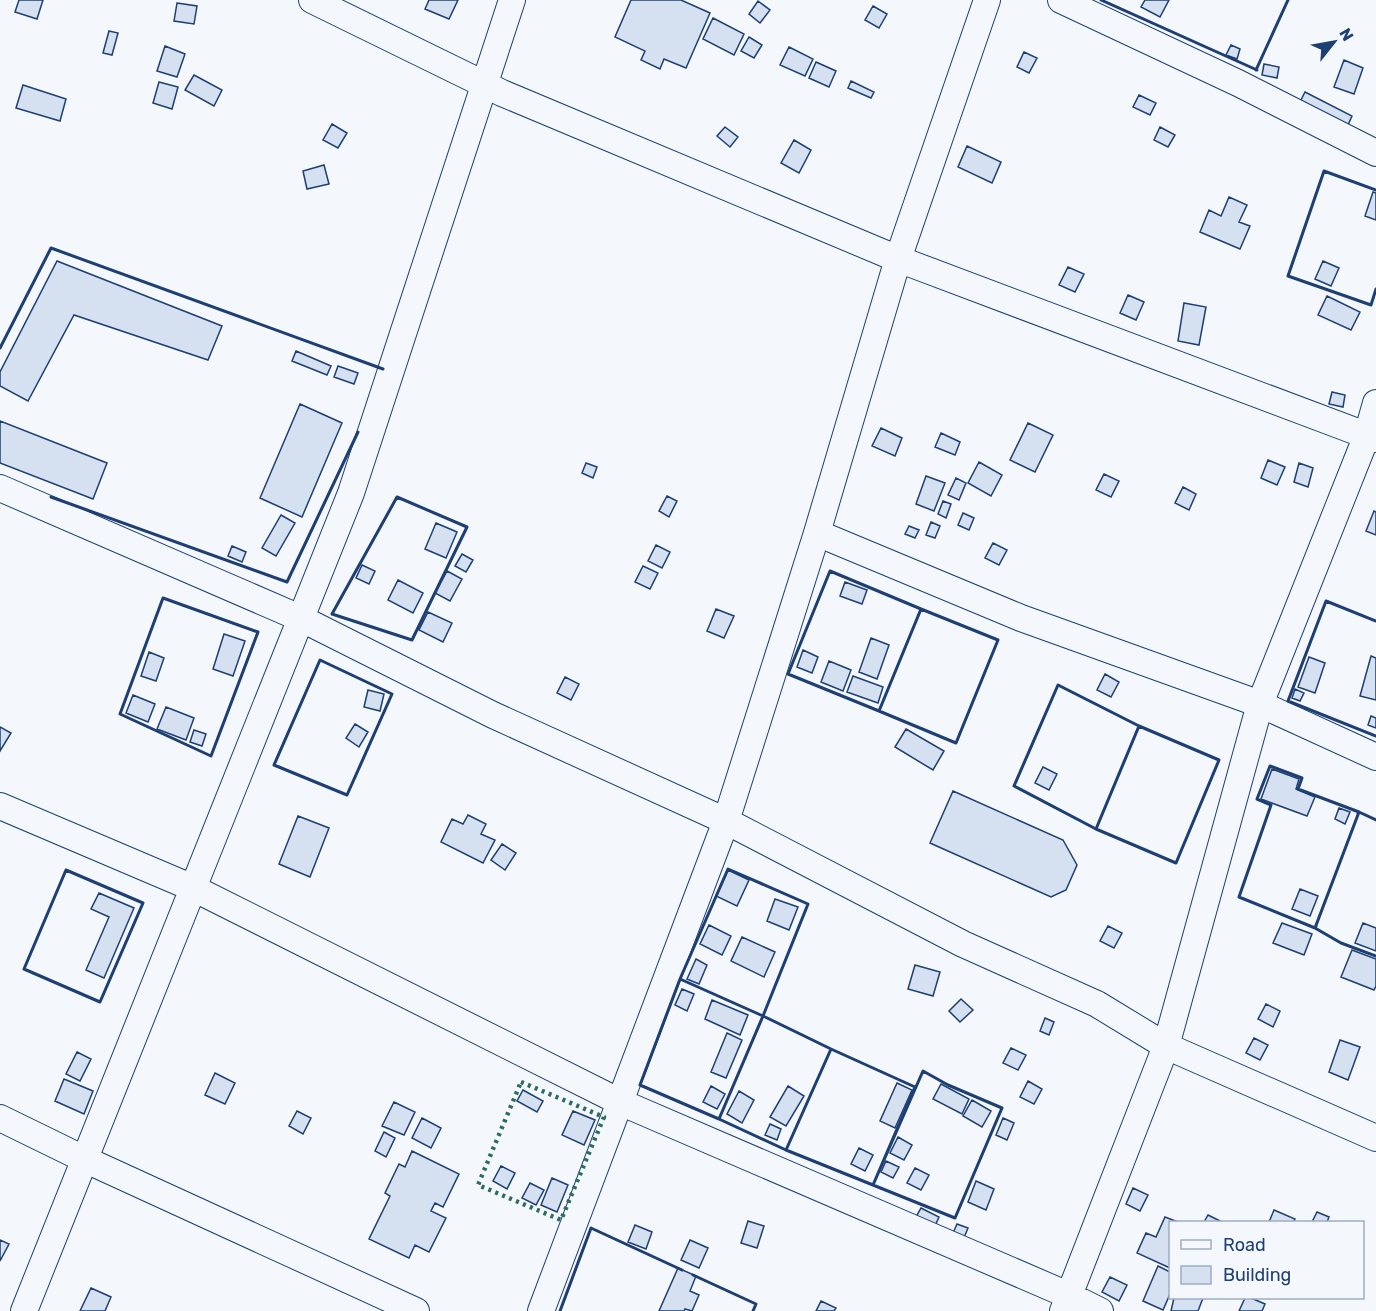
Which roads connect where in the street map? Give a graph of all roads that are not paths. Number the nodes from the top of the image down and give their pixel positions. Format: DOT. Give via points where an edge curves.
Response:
graph roads {
  1 [pos="312,0"];
  2 [pos="512,0"];
  3 [pos="987,0"];
  4 [pos="1061,0"];
  5 [pos="1376,153"];
  6 [pos="898,259"];
  7 [pos="1376,403"];
  8 [pos="1371,437"];
  9 [pos="0,488"];
  10 [pos="818,533"];
  11 [pos="300,618"];
  12 [pos="1260,704"];
  13 [pos="1376,757"];
  14 [pos="0,806"];
  15 [pos="726,821"];
  16 [pos="193,888"];
  17 [pos="1166,1046"];
  18 [pos="620,1102"];
  19 [pos="0,1118"];
  20 [pos="1376,1138"];
  21 [pos="84,1159"];
  22 [pos="1066,1303"];
  23 [pos="24,1311"];
  24 [pos="416,1311"];
  25 [pos="541,1311"];
  26 [pos="1100,1311"];
  1 -- 6 [label="street" via="502,93"];
  2 -- 11 [label="street" via="351,493"];
  3 -- 6 [label="street"];
  4 -- 5 [label="street"];
  6 -- 8 [label="street"];
  6 -- 10 [label="street"];
  7 -- 8 [label="street"];
  8 -- 12 [label="street"];
  9 -- 11 [label="street"];
  10 -- 12 [label="street" via="1021,618"];
  10 -- 15 [label="street"];
  11 -- 15 [label="street" via="493,715"];
  11 -- 16 [label="street"];
  12 -- 13 [label="street"];
  12 -- 17 [label="street"];
  14 -- 16 [label="street"];
  15 -- 17 [label="street" via="963,944 1097,1004"];
  15 -- 18 [label="street"];
  16 -- 18 [label="street"];
  16 -- 21 [label="street"];
  17 -- 20 [label="street"];
  17 -- 22 [label="street"];
  18 -- 22 [label="street"];
  18 -- 25 [label="street"];
  19 -- 21 [label="street"];
  21 -- 23 [label="street"];
  21 -- 24 [label="street"];
  22 -- 26 [label="street"];
}
